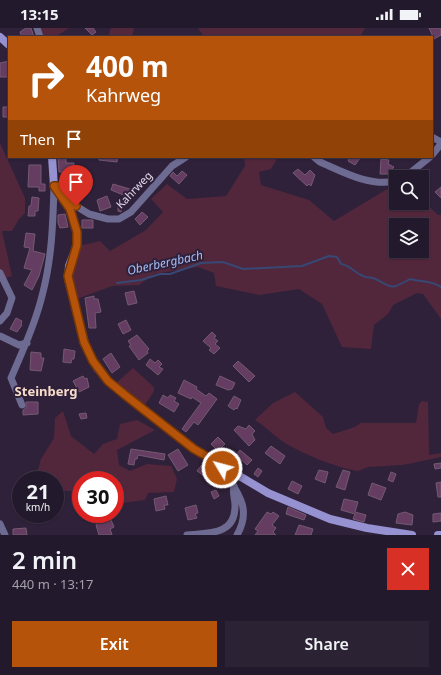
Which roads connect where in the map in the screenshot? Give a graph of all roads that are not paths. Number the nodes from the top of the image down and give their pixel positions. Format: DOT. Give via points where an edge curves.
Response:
graph roads {
  1 [pos="0,38"];
  2 [pos="8,44"];
  3 [pos="441,143"];
  4 [pos="433,153"];
  5 [pos="52,158"];
  6 [pos="184,158"];
  7 [pos="315,158"];
  8 [pos="429,158"];
  9 [pos="414,170"];
  10 [pos="389,182"];
  11 [pos="54,186"];
  12 [pos="0,273"];
  13 [pos="0,321"];
  14 [pos="0,336"];
  15 [pos="26,343"];
  16 [pos="22,405"];
  17 [pos="222,465"];
  18 [pos="234,486"];
  19 [pos="0,524"];
  20 [pos="5,535"];
  21 [pos="187,535"];
  22 [pos="237,535"];
  23 [pos="412,535"];
  24 [pos="438,535"];
  25 [pos="441,535"];
  1 -- 2 [label="main road"];
  3 -- 4 [label="street"];
  5 -- 11 [label="main road"];
  6 -- 11 [label="street, Kahrweg" via="172,166 131,212 119,219 89,214 76,206 61,186"];
  7 -- 10 [label="street" via="367,180"];
  8 -- 9 [label="street"];
  11 -- 15 [label="street" via="51,246 43,292"];
  11 -- 17 [label="main road" via="70,209 77,232 77,245 68,276 84,342 93,361 108,381 125,395 194,449"];
  12 -- 13 [label="street" via="12,298 7,313"];
  14 -- 15 [label="street" via="19,345"];
  15 -- 16 [label="street" via="11,378"];
  17 -- 18 [label="street"];
  17 -- 23 [label="main road" via="264,491 321,517 361,527"];
  18 -- 21 [label="street" via="234,516 229,525 223,531"];
  18 -- 22 [label="street" via="240,495 244,513 243,523"];
  19 -- 20 [label="street"];
  24 -- 25 [label="main road"];
}
